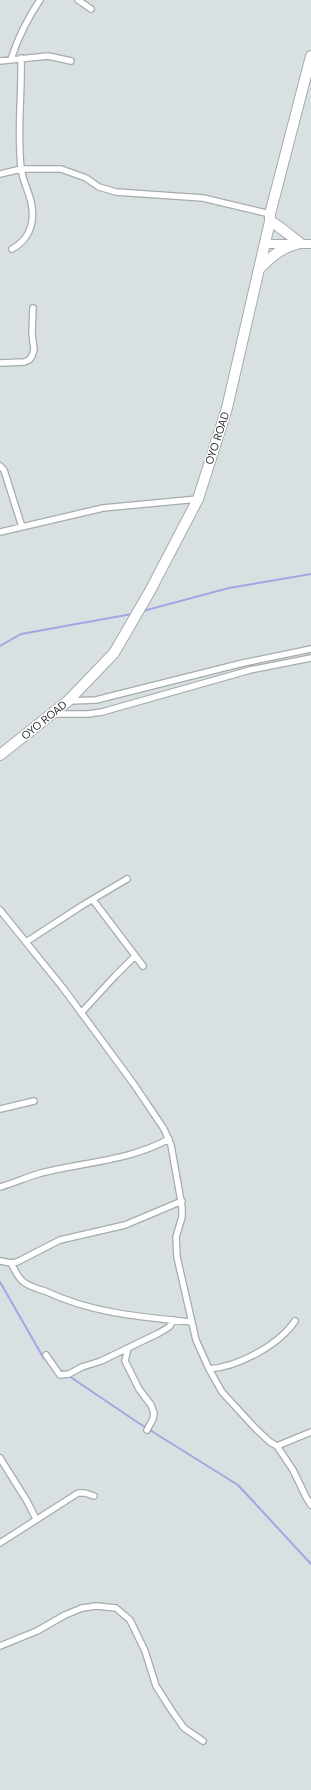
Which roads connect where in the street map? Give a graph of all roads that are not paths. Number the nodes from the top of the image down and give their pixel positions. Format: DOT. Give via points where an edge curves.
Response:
graph roads {
  1 [pos="40,0"];
  2 [pos="78,0"];
  3 [pos="91,9"];
  4 [pos="311,56"];
  5 [pos="21,58"];
  6 [pos="11,60"];
  7 [pos="0,61"];
  8 [pos="71,61"];
  9 [pos="21,169"];
  10 [pos="0,174"];
  11 [pos="270,218"];
  12 [pos="300,243"];
  13 [pos="264,244"];
  14 [pos="311,244"];
  15 [pos="12,249"];
  16 [pos="259,269"];
  17 [pos="33,308"];
  18 [pos="0,363"];
  19 [pos="0,466"];
  20 [pos="198,499"];
  21 [pos="22,527"];
  22 [pos="0,532"];
  23 [pos="311,649"];
  24 [pos="311,658"];
  25 [pos="68,701"];
  26 [pos="52,714"];
  27 [pos="0,755"];
  28 [pos="127,879"];
  29 [pos="93,900"];
  30 [pos="0,910"];
  31 [pos="26,942"];
  32 [pos="135,956"];
  33 [pos="143,966"];
  34 [pos="81,1013"];
  35 [pos="34,1100"];
  36 [pos="0,1109"];
  37 [pos="169,1139"];
  38 [pos="0,1187"];
  39 [pos="182,1200"];
  40 [pos="0,1261"];
  41 [pos="11,1263"];
  42 [pos="174,1320"];
  43 [pos="296,1321"];
  44 [pos="191,1322"];
  45 [pos="128,1348"];
  46 [pos="46,1355"];
  47 [pos="209,1369"];
  48 [pos="148,1430"];
  49 [pos="311,1432"];
  50 [pos="277,1446"];
  51 [pos="0,1458"];
  52 [pos="94,1496"];
  53 [pos="311,1504"];
  54 [pos="36,1519"];
  55 [pos="0,1543"];
  56 [pos="0,1646"];
  57 [pos="203,1741"];
  1 -- 6 [label="street" via="18,38"];
  2 -- 3 [label="street"];
  4 -- 11 [label="highway, OYO ROAD"];
  5 -- 6 [label="street"];
  5 -- 8 [label="street" via="48,56"];
  5 -- 9 [label="street"];
  6 -- 7 [label="street"];
  9 -- 10 [label="street"];
  9 -- 11 [label="street" via="61,169 116,192 203,198"];
  9 -- 15 [label="street" via="30,195 32,221 28,235"];
  11 -- 12 [label="highway"];
  11 -- 13 [label="highway, OYO ROAD"];
  12 -- 13 [label="street"];
  12 -- 14 [label="street"];
  12 -- 16 [label="highway" via="286,246"];
  13 -- 16 [label="highway, OYO ROAD"];
  16 -- 20 [label="highway, OYO ROAD" via="227,408"];
  17 -- 18 [label="street" via="32,356 24,362"];
  19 -- 21 [label="street" via="4,470"];
  20 -- 21 [label="street" via="103,508"];
  20 -- 25 [label="highway, OYO ROAD" via="114,653"];
  21 -- 22 [label="street"];
  23 -- 25 [label="street" via="243,662 96,700"];
  24 -- 26 [label="street" via="250,670 102,712"];
  25 -- 26 [label="highway, OYO ROAD"];
  26 -- 27 [label="highway, OYO ROAD"];
  28 -- 29 [label="street"];
  29 -- 31 [label="street"];
  29 -- 32 [label="street"];
  30 -- 31 [label="street"];
  31 -- 34 [label="street"];
  32 -- 33 [label="street"];
  32 -- 34 [label="street"];
  34 -- 37 [label="street" via="133,1083"];
  35 -- 36 [label="street"];
  37 -- 38 [label="street" via="151,1149 42,1173"];
  37 -- 39 [label="street"];
  39 -- 41 [label="street" via="125,1225 60,1240"];
  39 -- 44 [label="street" via="182,1217 176,1237 177,1256"];
  40 -- 41 [label="street"];
  41 -- 42 [label="street" via="24,1283 62,1299 92,1309 136,1317"];
  42 -- 44 [label="street"];
  42 -- 45 [label="street" via="169,1327"];
  43 -- 47 [label="street" via="276,1342 223,1368"];
  44 -- 47 [label="street"];
  45 -- 46 [label="street" via="64,1375 58,1373"];
  45 -- 48 [label="street" via="125,1361 154,1413"];
  47 -- 50 [label="street" via="222,1392 256,1429"];
  49 -- 50 [label="street"];
  50 -- 53 [label="street"];
  51 -- 54 [label="street"];
  52 -- 54 [label="street" via="78,1493"];
  54 -- 55 [label="street"];
  56 -- 57 [label="street" via="82,1608 116,1608 130,1620 145,1651 156,1686 172,1711 184,1728"];
}
